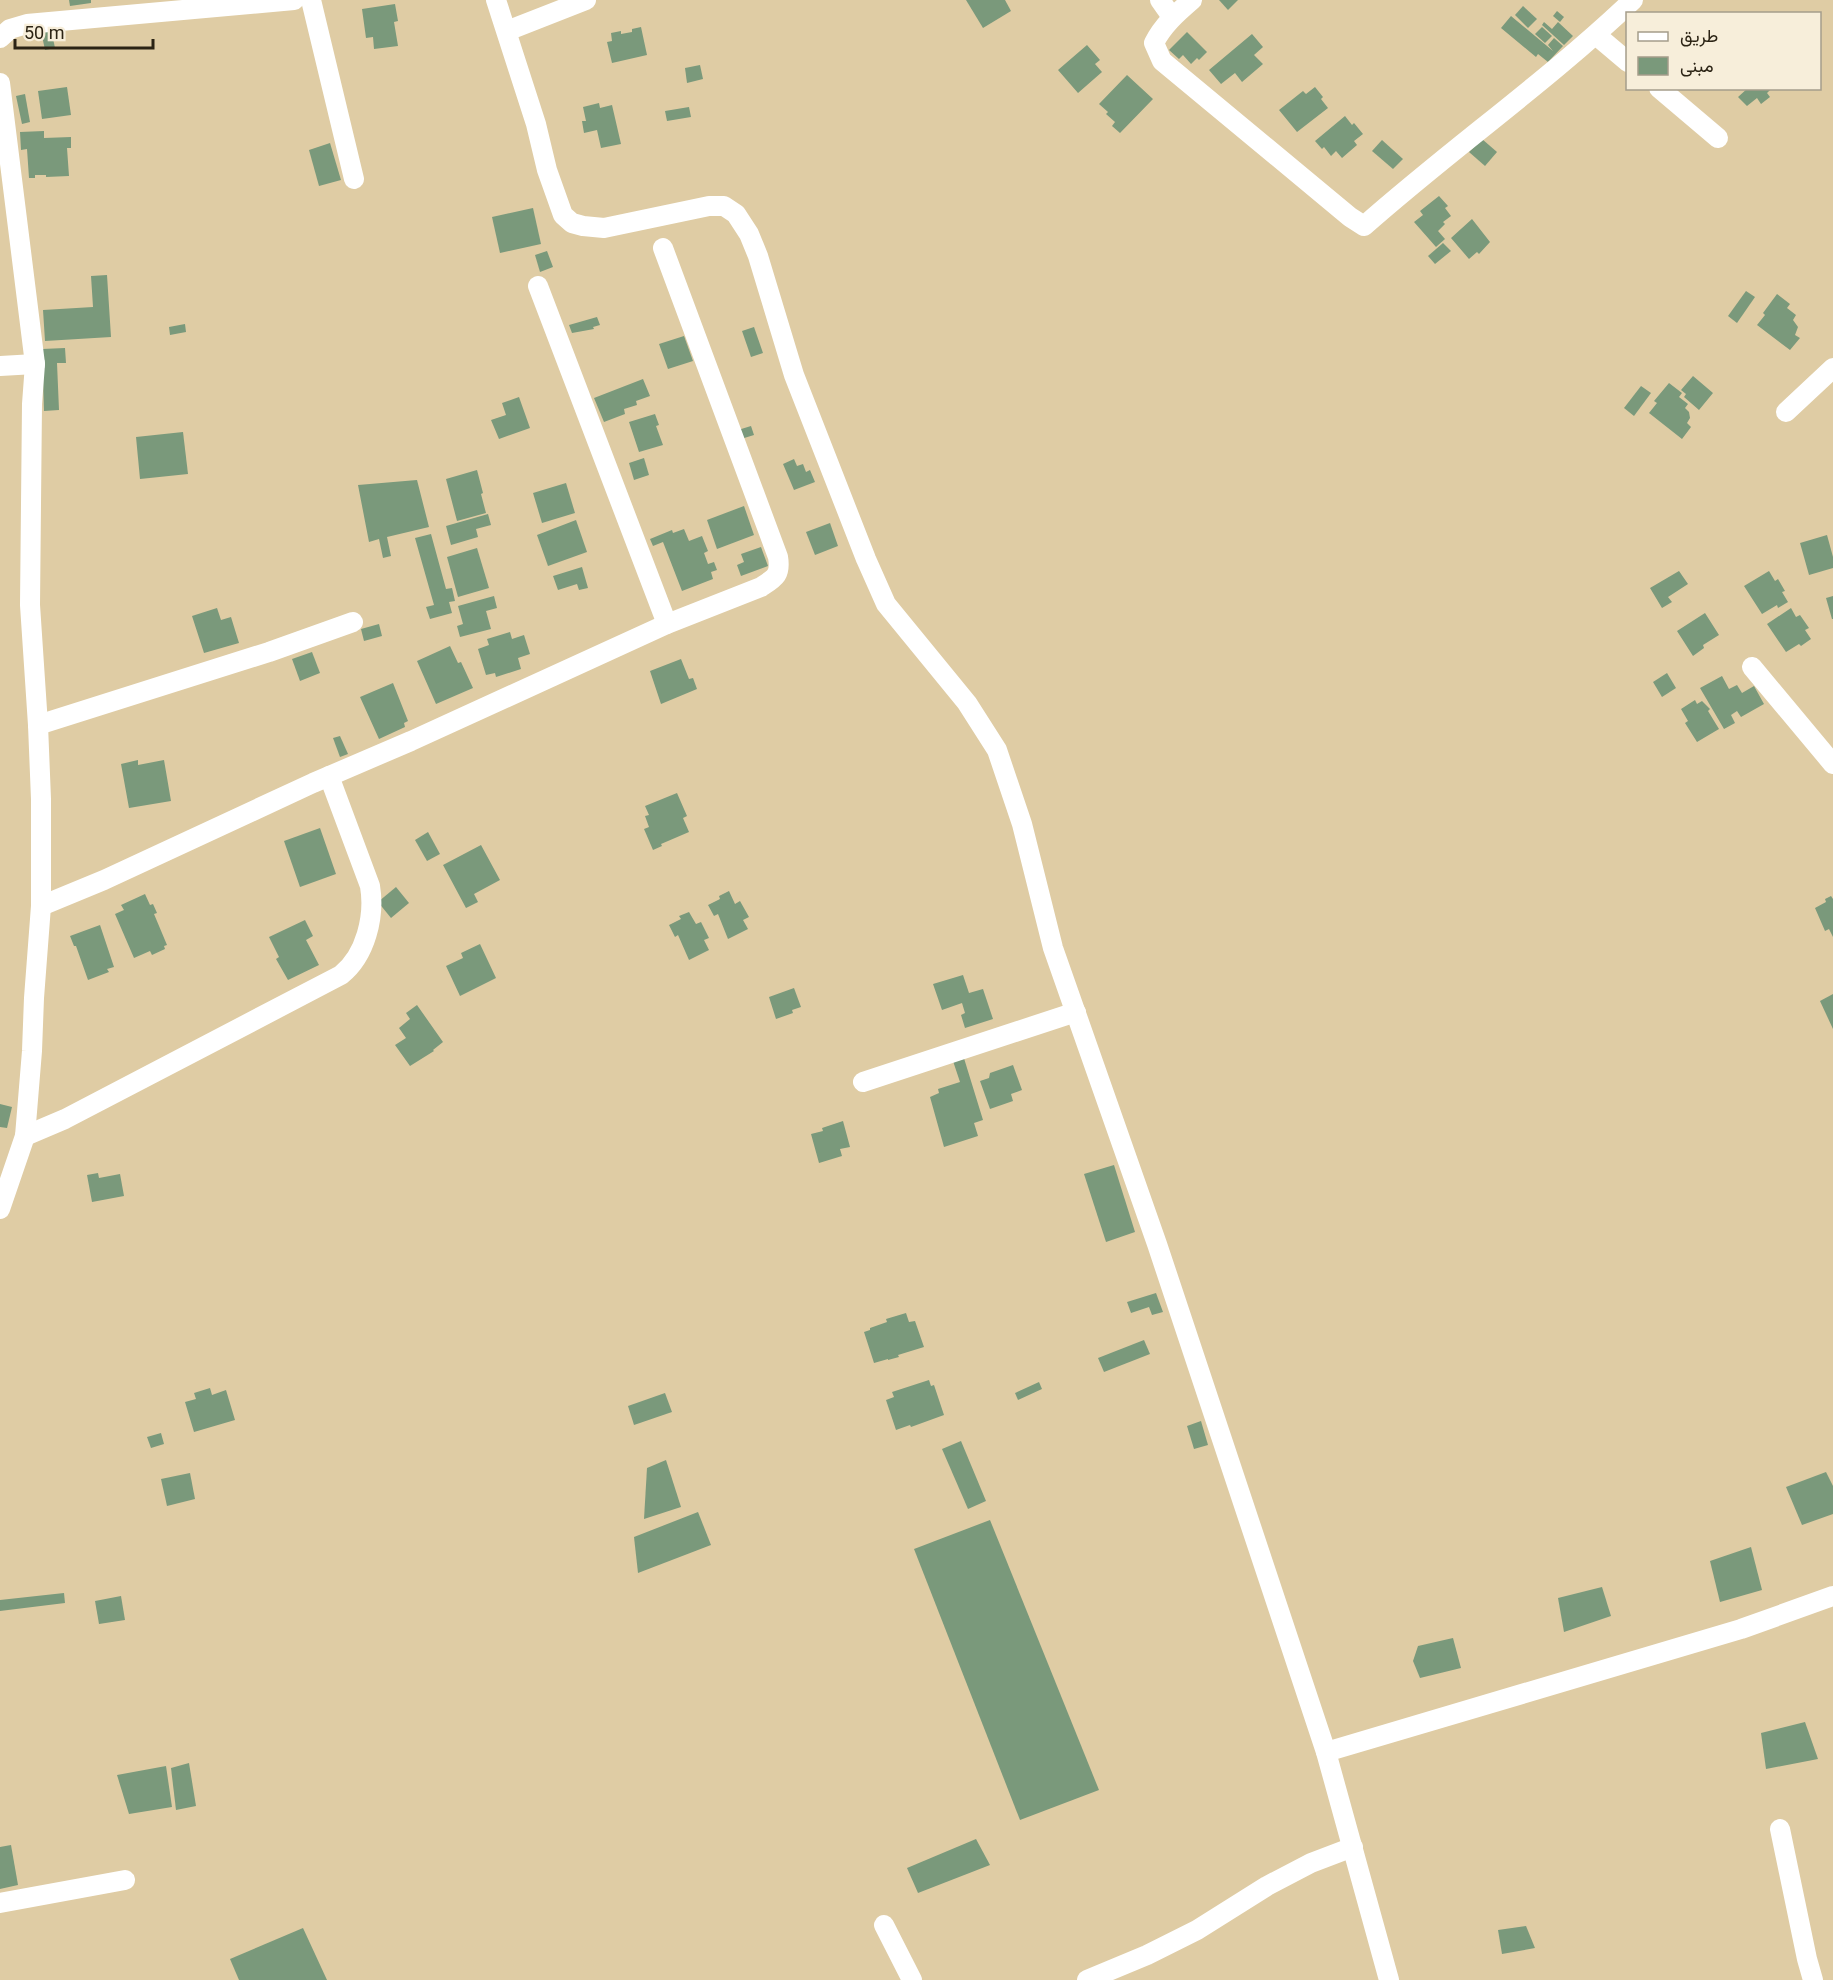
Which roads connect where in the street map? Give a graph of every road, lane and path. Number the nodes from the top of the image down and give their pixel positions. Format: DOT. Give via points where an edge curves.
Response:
graph roads {
  1 [pos="294,0"];
  2 [pos="310,0"];
  3 [pos="496,0"];
  4 [pos="586,0"];
  5 [pos="1160,0"];
  6 [pos="1192,0"];
  7 [pos="1634,0"];
  8 [pos="1172,17"];
  9 [pos="507,31"];
  10 [pos="1596,35"];
  11 [pos="0,38"];
  12 [pos="1626,60"];
  13 [pos="0,83"];
  14 [pos="1661,90"];
  15 [pos="1718,138"];
  16 [pos="354,179"];
  17 [pos="663,248"];
  18 [pos="538,286"];
  19 [pos="35,364"];
  20 [pos="0,366"];
  21 [pos="1833,368"];
  22 [pos="1786,412"];
  23 [pos="353,622"];
  24 [pos="667,624"];
  25 [pos="1752,667"];
  26 [pos="38,725"];
  27 [pos="1833,764"];
  28 [pos="329,776"];
  29 [pos="41,906"];
  30 [pos="1076,1012"];
  31 [pos="863,1082"];
  32 [pos="25,1136"];
  33 [pos="0,1209"];
  34 [pos="1833,1596"];
  35 [pos="1326,1752"];
  36 [pos="1780,1829"];
  37 [pos="1353,1847"];
  38 [pos="125,1880"];
  39 [pos="0,1903"];
  40 [pos="884,1925"];
  41 [pos="912,1980"];
  42 [pos="1087,1980"];
  43 [pos="1389,1980"];
  44 [pos="1813,1980"];
  1 -- 11 [label="street" via="27,24 10,29"];
  2 -- 16 [label="street"];
  3 -- 9 [label="street"];
  4 -- 9 [label="street"];
  5 -- 8 [label="street"];
  6 -- 8 [label="street"];
  7 -- 10 [label="street"];
  8 -- 10 [label="street" via="1154,43 1162,61 1364,226"];
  9 -- 30 [label="street" via="547,170 563,215 572,223 604,228 724,206 749,234 794,375 886,604 967,703 997,750 1022,824 1053,948"];
  10 -- 12 [label="street"];
  13 -- 19 [label="street"];
  14 -- 15 [label="street"];
  17 -- 24 [label="street" via="779,568 775,578 761,587"];
  18 -- 24 [label="street"];
  19 -- 20 [label="street"];
  19 -- 26 [label="street" via="30,605"];
  21 -- 22 [label="street"];
  23 -- 26 [label="street"];
  24 -- 28 [label="street"];
  25 -- 27 [label="street"];
  26 -- 29 [label="street"];
  28 -- 29 [label="street"];
  28 -- 32 [label="street" via="372,899 369,925 350,968 65,1119"];
  29 -- 32 [label="street"];
  30 -- 31 [label="street"];
  30 -- 35 [label="street"];
  32 -- 33 [label="street"];
  34 -- 35 [label="street" via="1741,1629"];
  35 -- 37 [label="street"];
  36 -- 44 [label="street"];
  37 -- 42 [label="street" via="1302,1868 1147,1955"];
  37 -- 43 [label="street"];
  38 -- 39 [label="street"];
  40 -- 41 [label="street"];
}
